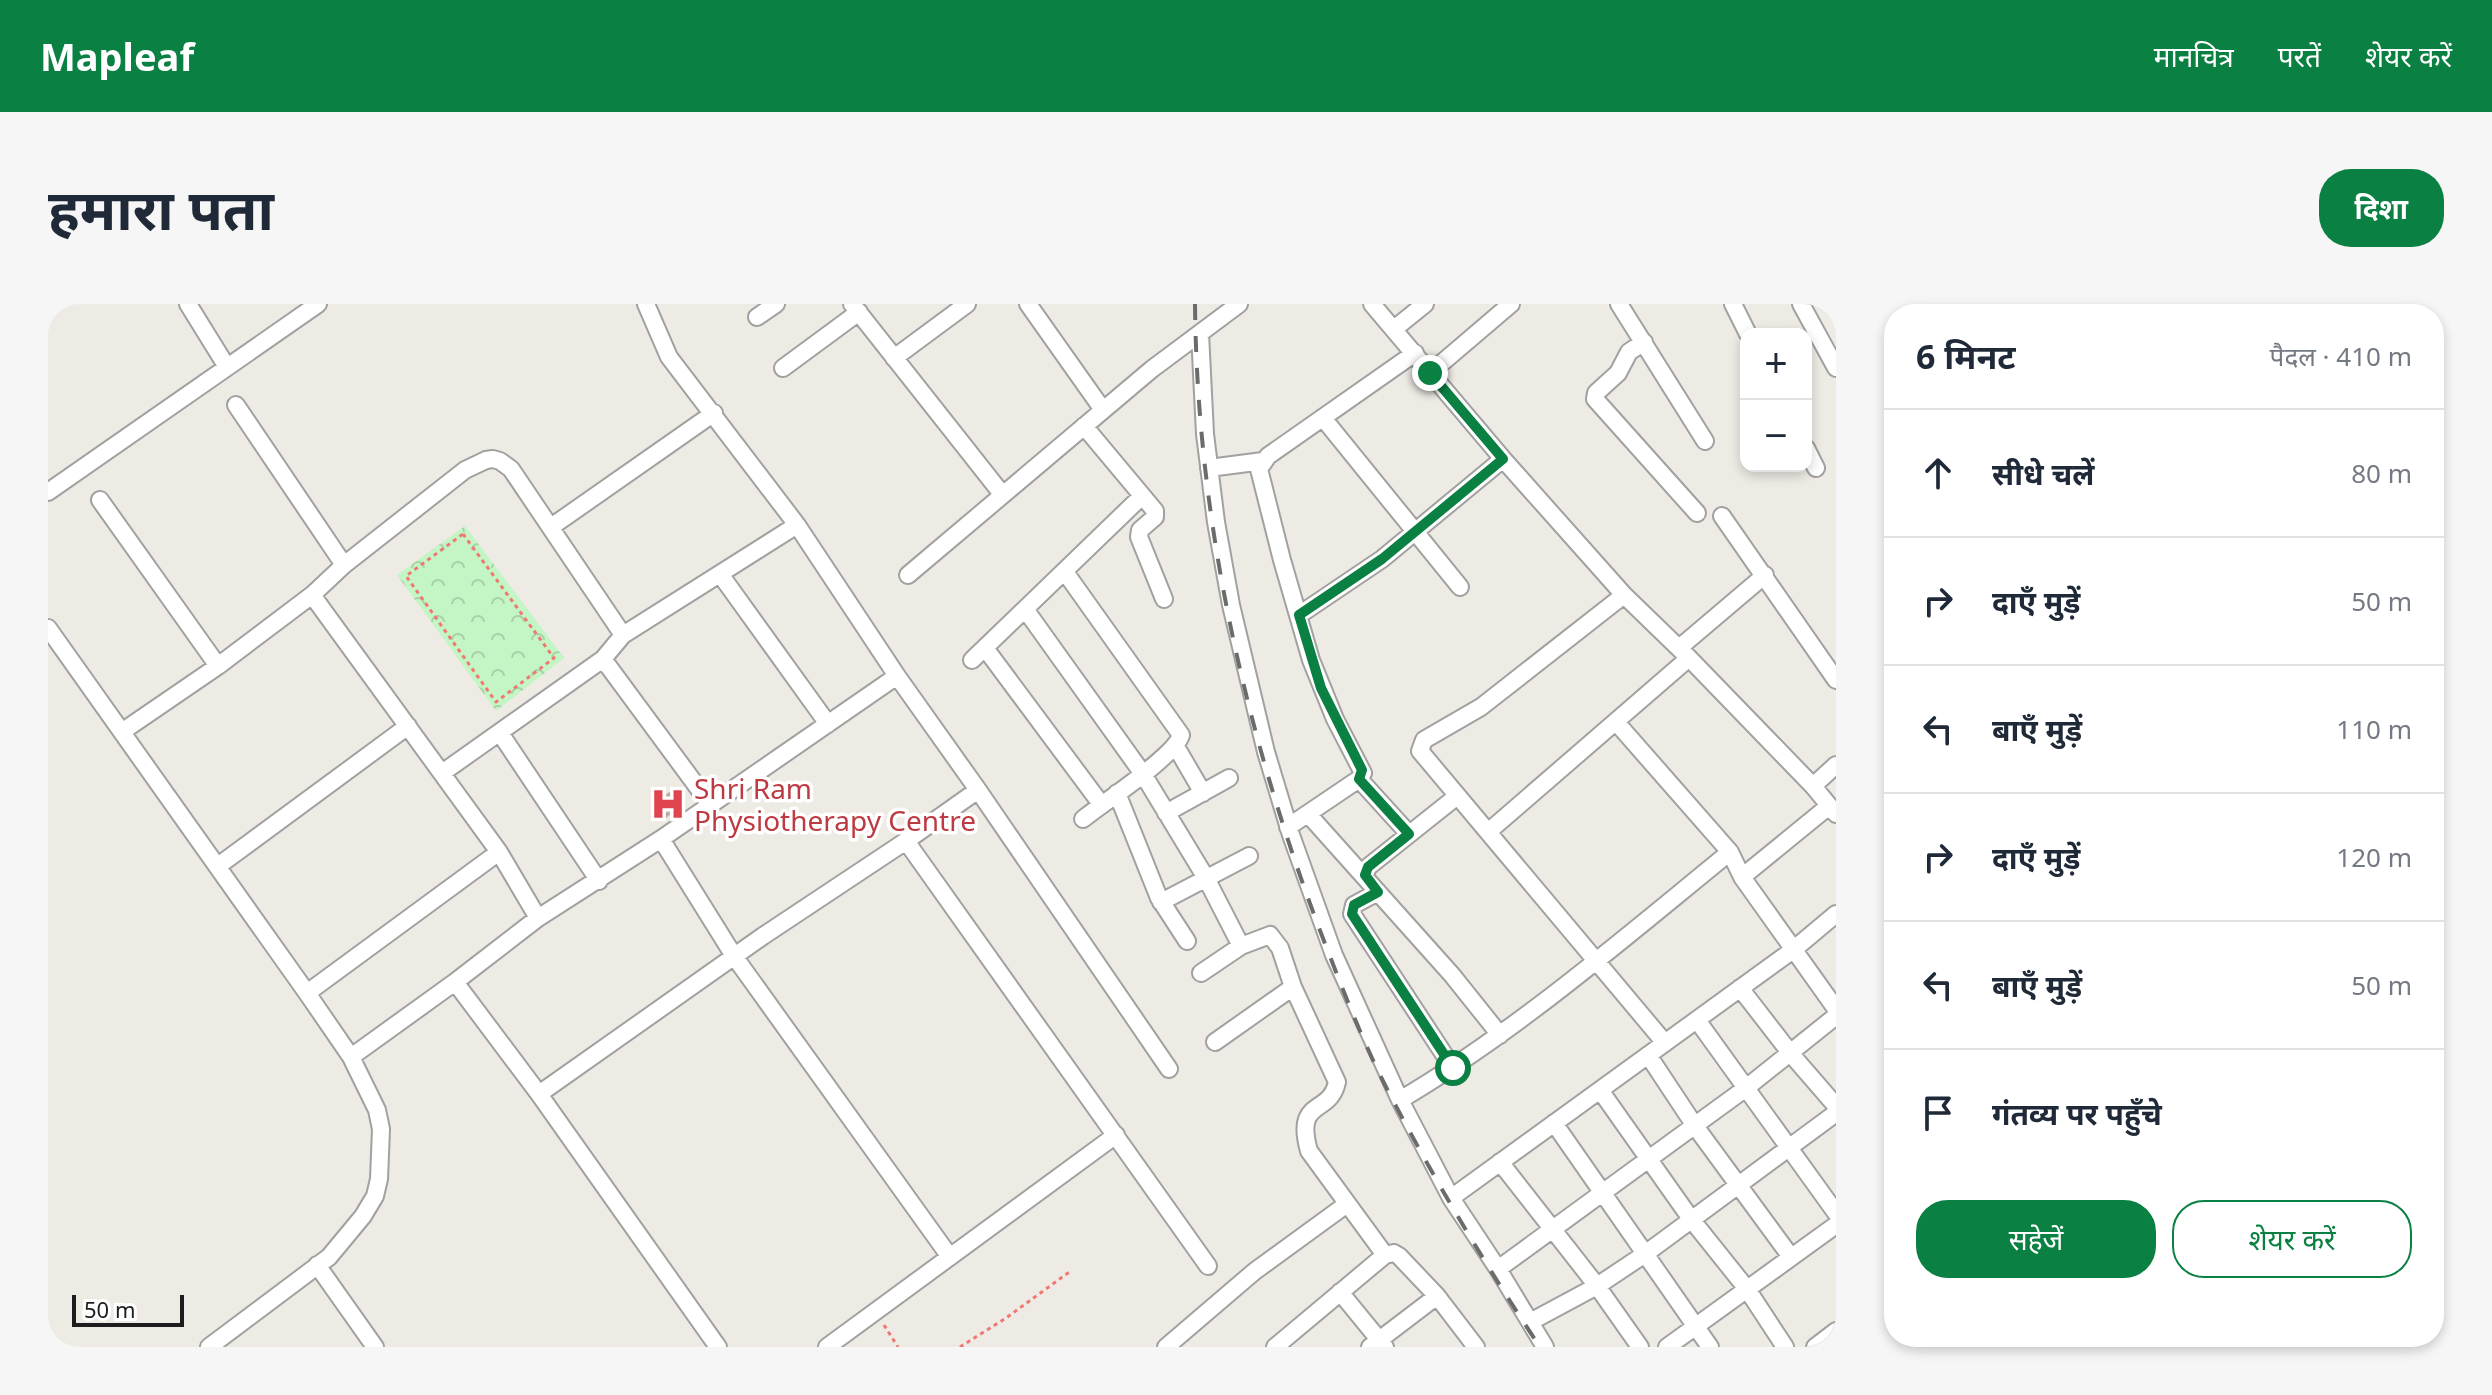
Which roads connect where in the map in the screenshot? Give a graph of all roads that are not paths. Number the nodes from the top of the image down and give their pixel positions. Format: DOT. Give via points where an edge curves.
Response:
graph roads {
  1 [pos="188,304"];
  2 [pos="318,304"];
  3 [pos="646,304"];
  4 [pos="776,304"];
  5 [pos="967,304"];
  6 [pos="1028,304"];
  7 [pos="1239,304"];
  8 [pos="1372,304"];
  9 [pos="1425,304"];
  10 [pos="1511,304"];
  11 [pos="1619,304"];
  12 [pos="1733,304"];
  13 [pos="1801,304"];
  14 [pos="856,308"];
  15 [pos="757,317"];
  16 [pos="1745,328"];
  17 [pos="1394,329"];
  18 [pos="1200,333"];
  19 [pos="1644,342"];
  20 [pos="1415,353"];
  21 [pos="894,358"];
  22 [pos="227,367"];
  23 [pos="783,368"];
  24 [pos="1836,368"];
  25 [pos="1430,373"];
  26 [pos="236,405"];
  27 [pos="1103,410"];
  28 [pos="714,413"];
  29 [pos="1323,418"];
  30 [pos="1084,426"];
  31 [pos="1705,441"];
  32 [pos="1503,459"];
  33 [pos="1812,460"];
  34 [pos="1263,461"];
  35 [pos="1209,468"];
  36 [pos="1816,468"];
  37 [pos="48,492"];
  38 [pos="1002,494"];
  39 [pos="1142,496"];
  40 [pos="100,500"];
  41 [pos="1697,513"];
  42 [pos="1722,516"];
  43 [pos="797,525"];
  44 [pos="551,527"];
  45 [pos="1417,533"];
  46 [pos="344,565"];
  47 [pos="1065,572"];
  48 [pos="720,574"];
  49 [pos="908,575"];
  50 [pos="1765,575"];
  51 [pos="1460,587"];
  52 [pos="312,595"];
  53 [pos="1624,595"];
  54 [pos="1164,599"];
  55 [pos="1025,609"];
  56 [pos="1299,615"];
  57 [pos="48,628"];
  58 [pos="623,635"];
  59 [pos="1684,653"];
  60 [pos="603,659"];
  61 [pos="218,666"];
  62 [pos="897,676"];
  63 [pos="1836,680"];
  64 [pos="1616,722"];
  65 [pos="828,724"];
  66 [pos="408,726"];
  67 [pos="123,731"];
  68 [pos="500,733"];
  69 [pos="1175,745"];
  70 [pos="1836,765"];
  71 [pos="442,773"];
  72 [pos="1143,774"];
  73 [pos="1229,778"];
  74 [pos="1359,779"];
  75 [pos="1813,786"];
  76 [pos="978,790"];
  77 [pos="1117,793"];
  78 [pos="1203,793"];
  79 [pos="1456,797"];
  80 [pos="710,804"];
  81 [pos="1101,804"];
  82 [pos="1833,810"];
  83 [pos="1166,813"];
  84 [pos="1308,814"];
  85 [pos="1083,819"];
  86 [pos="1288,827"];
  87 [pos="1488,832"];
  88 [pos="1409,834"];
  89 [pos="661,839"];
  90 [pos="906,841"];
  91 [pos="499,852"];
  92 [pos="1730,852"];
  93 [pos="1249,856"];
  94 [pos="218,866"];
  95 [pos="1365,875"];
  96 [pos="1742,877"];
  97 [pos="1206,878"];
  98 [pos="599,881"];
  99 [pos="1378,892"];
  100 [pos="1161,902"];
  101 [pos="1835,916"];
  102 [pos="538,918"];
  103 [pos="1187,941"];
  104 [pos="1241,946"];
  105 [pos="1793,950"];
  106 [pos="734,956"];
  107 [pos="1597,961"];
  108 [pos="1201,973"];
  109 [pos="455,982"];
  110 [pos="1293,987"];
  111 [pos="1740,988"];
  112 [pos="307,993"];
  113 [pos="1836,1009"];
  114 [pos="1836,1016"];
  115 [pos="1697,1020"];
  116 [pos="1500,1035"];
  117 [pos="1215,1042"];
  118 [pos="1665,1043"];
  119 [pos="1791,1054"];
  120 [pos="1648,1055"];
  121 [pos="351,1057"];
  122 [pos="1453,1068"];
  123 [pos="1169,1069"];
  124 [pos="1746,1088"];
  125 [pos="1600,1090"];
  126 [pos="539,1094"];
  127 [pos="1400,1100"];
  128 [pos="1836,1106"];
  129 [pos="1836,1113"];
  130 [pos="1554,1123"];
  131 [pos="1695,1126"];
  132 [pos="1116,1135"];
  133 [pos="1789,1147"];
  134 [pos="1650,1158"];
  135 [pos="1500,1162"];
  136 [pos="1739,1184"];
  137 [pos="1602,1194"];
  138 [pos="1451,1198"];
  139 [pos="1347,1204"];
  140 [pos="1836,1213"];
  141 [pos="1691,1219"];
  142 [pos="1836,1225"];
  143 [pos="1553,1230"];
  144 [pos="1645,1254"];
  145 [pos="1385,1255"];
  146 [pos="950,1257"];
  147 [pos="1791,1257"];
  148 [pos="317,1265"];
  149 [pos="1208,1266"];
  150 [pos="1498,1269"];
  151 [pos="1597,1286"];
  152 [pos="1747,1289"];
  153 [pos="1340,1292"];
  154 [pos="1437,1296"];
  155 [pos="1530,1322"];
  156 [pos="1695,1327"];
  157 [pos="1836,1331"];
  158 [pos="1378,1345"];
  159 [pos="1471,1345"];
  160 [pos="209,1347"];
  161 [pos="375,1347"];
  162 [pos="718,1347"];
  163 [pos="827,1347"];
  164 [pos="1166,1347"];
  165 [pos="1275,1347"];
  166 [pos="1545,1347"];
  167 [pos="1640,1347"];
  168 [pos="1667,1347"];
  169 [pos="1710,1347"];
  170 [pos="1785,1347"];
  171 [pos="1815,1347"];
  1 -- 22 [label="street"];
  2 -- 22 [label="street"];
  3 -- 28 [label="street" via="669,357"];
  4 -- 15 [label="street"];
  5 -- 21 [label="street"];
  6 -- 27 [label="street"];
  7 -- 18 [label="street"];
  8 -- 17 [label="street"];
  9 -- 17 [label="street"];
  10 -- 25 [label="street"];
  11 -- 19 [label="street"];
  12 -- 16 [label="street"];
  13 -- 24 [label="street"];
  14 -- 21 [label="street"];
  14 -- 23 [label="street"];
  17 -- 20 [label="street"];
  18 -- 27 [label="street"];
  18 -- 35 [label="street"];
  19 -- 31 [label="street"];
  19 -- 41 [label="street" via="1629,352 1595,399"];
  20 -- 25 [label="street"];
  20 -- 29 [label="street"];
  21 -- 38 [label="street"];
  22 -- 37 [label="street"];
  25 -- 32 [label="street"];
  26 -- 46 [label="street"];
  27 -- 30 [label="street"];
  28 -- 43 [label="street"];
  28 -- 44 [label="street"];
  29 -- 34 [label="street"];
  29 -- 45 [label="street"];
  30 -- 38 [label="street"];
  30 -- 39 [label="street"];
  32 -- 45 [label="street"];
  32 -- 53 [label="street"];
  33 -- 36 [label="street"];
  34 -- 35 [label="street"];
  34 -- 56 [label="street" via="1260,478"];
  35 -- 86 [label="street" via="1231,605"];
  38 -- 49 [label="street"];
  39 -- 47 [label="street"];
  39 -- 54 [label="street" via="1156,515 1140,530 1139,539"];
  40 -- 61 [label="street"];
  42 -- 50 [label="street"];
  43 -- 48 [label="street"];
  43 -- 62 [label="street"];
  44 -- 46 [label="street" via="511,469 486,460 451,480"];
  44 -- 58 [label="street"];
  45 -- 51 [label="street"];
  45 -- 56 [label="street"];
  46 -- 52 [label="street"];
  47 -- 55 [label="street"];
  47 -- 69 [label="street" via="1180,731"];
  48 -- 58 [label="street"];
  48 -- 65 [label="street"];
  50 -- 59 [label="street"];
  50 -- 63 [label="street"];
  52 -- 61 [label="street"];
  52 -- 66 [label="street"];
  53 -- 59 [label="street"];
  53 -- 79 [label="street" via="1494,698 1422,743 1423,757"];
  55 -- 72 [label="street"];
  55 -- 81 [label="street" via="978,654"];
  56 -- 74 [label="street" via="1321,688 1362,770"];
  57 -- 67 [label="street"];
  58 -- 60 [label="street"];
  59 -- 64 [label="street"];
  59 -- 75 [label="street"];
  60 -- 68 [label="street"];
  60 -- 80 [label="street"];
  61 -- 67 [label="street"];
  62 -- 65 [label="street"];
  62 -- 76 [label="street"];
  64 -- 87 [label="street"];
  64 -- 92 [label="street"];
  65 -- 80 [label="street"];
  66 -- 71 [label="street"];
  66 -- 94 [label="street"];
  67 -- 94 [label="street"];
  68 -- 71 [label="street"];
  68 -- 98 [label="street"];
  69 -- 72 [label="street"];
  69 -- 78 [label="street"];
  70 -- 75 [label="street"];
  71 -- 91 [label="street"];
  72 -- 77 [label="street"];
  72 -- 83 [label="street"];
  73 -- 78 [label="street"];
  74 -- 84 [label="street"];
  74 -- 88 [label="street"];
  75 -- 82 [label="street"];
  76 -- 90 [label="street"];
  76 -- 123 [label="street"];
  77 -- 81 [label="street"];
  77 -- 100 [label="street"];
  78 -- 83 [label="street"];
  79 -- 87 [label="street"];
  79 -- 88 [label="street"];
  80 -- 89 [label="street"];
  81 -- 85 [label="street"];
  82 -- 96 [label="street"];
  83 -- 97 [label="street"];
  84 -- 86 [label="street"];
  84 -- 95 [label="street"];
  86 -- 127 [label="street" via="1334,955"];
  87 -- 107 [label="street"];
  88 -- 95 [label="street"];
  89 -- 98 [label="street"];
  89 -- 106 [label="street"];
  90 -- 106 [label="street"];
  90 -- 132 [label="street"];
  91 -- 102 [label="street"];
  91 -- 112 [label="street"];
  92 -- 96 [label="street"];
  92 -- 107 [label="street"];
  93 -- 97 [label="street"];
  94 -- 112 [label="street"];
  95 -- 99 [label="street"];
  96 -- 105 [label="street"];
  97 -- 100 [label="street"];
  97 -- 104 [label="street"];
  98 -- 102 [label="street"];
  99 -- 116 [label="street"];
  99 -- 122 [label="street" via="1354,905 1352,914"];
  100 -- 103 [label="street"];
  101 -- 105 [label="street"];
  102 -- 109 [label="street"];
  104 -- 108 [label="street"];
  104 -- 110 [label="street" via="1274,937"];
  105 -- 111 [label="street"];
  105 -- 113 [label="street"];
  106 -- 126 [label="street"];
  106 -- 146 [label="street"];
  107 -- 116 [label="street"];
  107 -- 118 [label="street"];
  109 -- 121 [label="street"];
  109 -- 126 [label="street"];
  110 -- 117 [label="street"];
  110 -- 139 [label="street" via="1337,1082 1333,1094 1308,1115 1305,1135 1309,1151"];
  111 -- 115 [label="street"];
  111 -- 119 [label="street"];
  112 -- 121 [label="street"];
  114 -- 119 [label="street"];
  115 -- 118 [label="street"];
  115 -- 124 [label="street"];
  116 -- 122 [label="street"];
  118 -- 120 [label="street"];
  119 -- 124 [label="street"];
  119 -- 128 [label="street"];
  120 -- 125 [label="street"];
  120 -- 131 [label="street"];
  121 -- 148 [label="street" via="377,1110 379,1179 363,1216"];
  122 -- 127 [label="street"];
  124 -- 131 [label="street"];
  124 -- 133 [label="street"];
  125 -- 130 [label="street"];
  125 -- 134 [label="street"];
  126 -- 162 [label="street"];
  127 -- 138 [label="street"];
  129 -- 133 [label="street"];
  130 -- 135 [label="street"];
  130 -- 137 [label="street"];
  131 -- 134 [label="street"];
  131 -- 136 [label="street"];
  132 -- 146 [label="street"];
  132 -- 149 [label="street"];
  133 -- 136 [label="street"];
  133 -- 140 [label="street"];
  134 -- 137 [label="street"];
  134 -- 141 [label="street"];
  135 -- 138 [label="street"];
  135 -- 143 [label="street"];
  136 -- 141 [label="street"];
  136 -- 147 [label="street"];
  137 -- 143 [label="street"];
  137 -- 144 [label="street"];
  138 -- 150 [label="street"];
  139 -- 145 [label="street"];
  139 -- 164 [label="street" via="1255,1271"];
  141 -- 144 [label="street"];
  141 -- 152 [label="street"];
  142 -- 147 [label="street"];
  143 -- 150 [label="street"];
  143 -- 151 [label="street"];
  144 -- 151 [label="street"];
  144 -- 156 [label="street"];
  145 -- 153 [label="street"];
  145 -- 154 [label="street" via="1399,1256"];
  146 -- 163 [label="street"];
  147 -- 152 [label="street"];
  148 -- 160 [label="street"];
  148 -- 161 [label="street"];
  150 -- 155 [label="street"];
  151 -- 155 [label="street"];
  151 -- 167 [label="street"];
  152 -- 156 [label="street"];
  152 -- 170 [label="street"];
  153 -- 158 [label="street"];
  153 -- 165 [label="street"];
  154 -- 158 [label="street"];
  154 -- 159 [label="street"];
  155 -- 166 [label="street"];
  156 -- 168 [label="street"];
  156 -- 169 [label="street"];
  157 -- 171 [label="street"];
}
